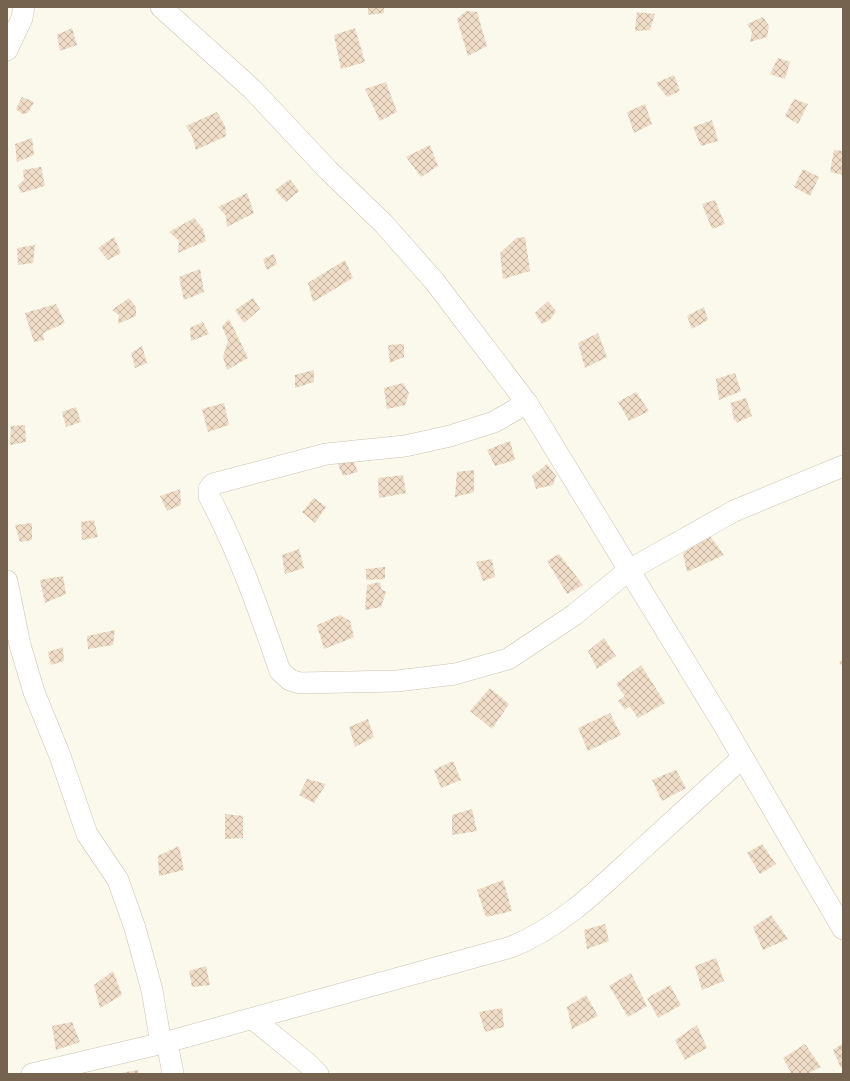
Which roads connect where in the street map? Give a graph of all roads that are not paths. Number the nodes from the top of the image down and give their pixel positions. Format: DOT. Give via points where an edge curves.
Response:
graph roads {
  1 [pos="24,7"];
  2 [pos="161,7"];
  3 [pos="7,50"];
  4 [pos="527,403"];
  5 [pos="843,466"];
  6 [pos="629,570"];
  7 [pos="7,581"];
  8 [pos="742,758"];
  9 [pos="843,930"];
  10 [pos="252,1019"];
  11 [pos="164,1043"];
  12 [pos="32,1074"];
  13 [pos="173,1074"];
  14 [pos="318,1074"];
  1 -- 3 [label="street" via="22,18"];
  2 -- 4 [label="street" via="252,89 328,170 384,224 435,282"];
  4 -- 6 [label="street"];
  4 -- 6 [label="street" via="494,422 450,436 405,446 326,454 213,484 209,489 209,496 228,532 248,580 280,671 290,680 300,683 397,681 454,674 485,666 508,659 528,647 574,615"];
  5 -- 6 [label="street" via="734,511"];
  6 -- 8 [label="street"];
  7 -- 11 [label="street" via="20,645 34,692 87,834 118,880 135,928"];
  8 -- 9 [label="street"];
  8 -- 10 [label="street" via="600,888 546,931 531,939 511,948"];
  10 -- 11 [label="street"];
  10 -- 14 [label="street"];
  11 -- 12 [label="street"];
  11 -- 13 [label="street"];
}
